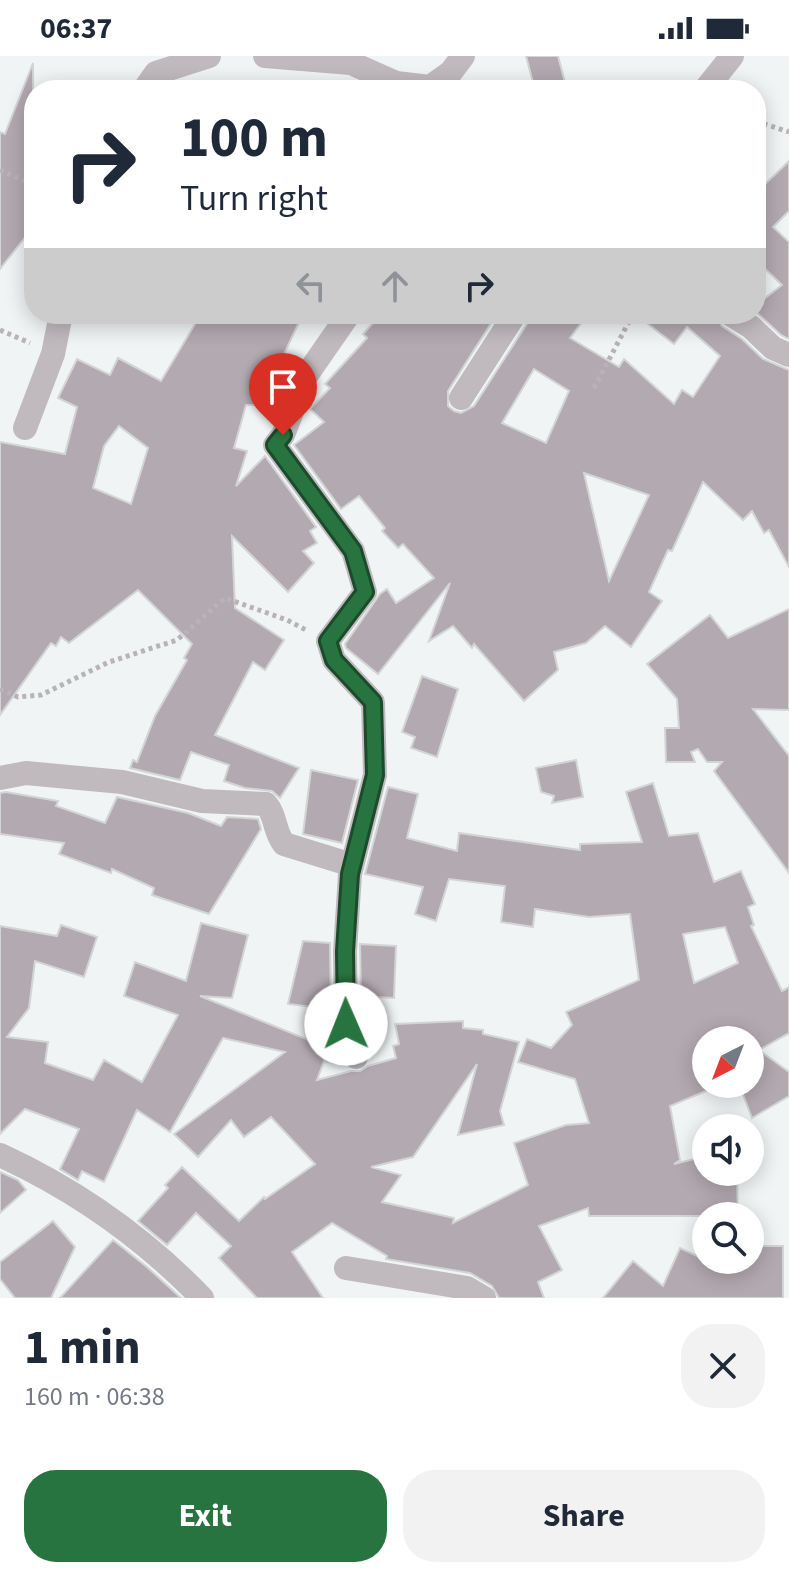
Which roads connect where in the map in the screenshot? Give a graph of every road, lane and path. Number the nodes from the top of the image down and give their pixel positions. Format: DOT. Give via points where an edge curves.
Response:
graph roads {
  1 [pos="209,56"];
  2 [pos="265,56"];
  3 [pos="463,56"];
  4 [pos="732,56"];
  5 [pos="153,73"];
  6 [pos="389,80"];
  7 [pos="440,80"];
  8 [pos="713,80"];
  9 [pos="766,124"];
  10 [pos="789,132"];
  11 [pos="0,170"];
  12 [pos="24,181"];
  13 [pos="59,324"];
  14 [pos="335,324"];
  15 [pos="509,324"];
  16 [pos="628,324"];
  17 [pos="746,324"];
  18 [pos="789,355"];
  19 [pos="594,388"];
  20 [pos="461,398"];
  21 [pos="25,428"];
  22 [pos="328,641"];
  23 [pos="0,689"];
  24 [pos="0,778"];
  25 [pos="352,865"];
  26 [pos="356,1057"];
  27 [pos="0,1155"];
  28 [pos="346,1268"];
  29 [pos="202,1298"];
  30 [pos="484,1298"];
  1 -- 5 [label="street"];
  2 -- 6 [label="street" via="351,63"];
  3 -- 7 [label="street"];
  4 -- 8 [label="street"];
  9 -- 10 [label="path"];
  11 -- 12 [label="path"];
  13 -- 21 [label="street"];
  14 -- 22 [label="street" via="275,445 353,551 365,592"];
  15 -- 20 [label="street"];
  16 -- 19 [label="path"];
  17 -- 18 [label="street"];
  22 -- 23 [label="path" via="225,598 177,640 109,662 41,695 18,697"];
  22 -- 25 [label="street" via="334,660 373,702 375,775"];
  24 -- 25 [label="street" via="26,773 122,782 202,801 266,804 284,844"];
  25 -- 26 [label="street" via="346,1024"];
  27 -- 29 [label="street" via="47,1177 129,1231"];
  28 -- 30 [label="street" via="467,1288"];
}
